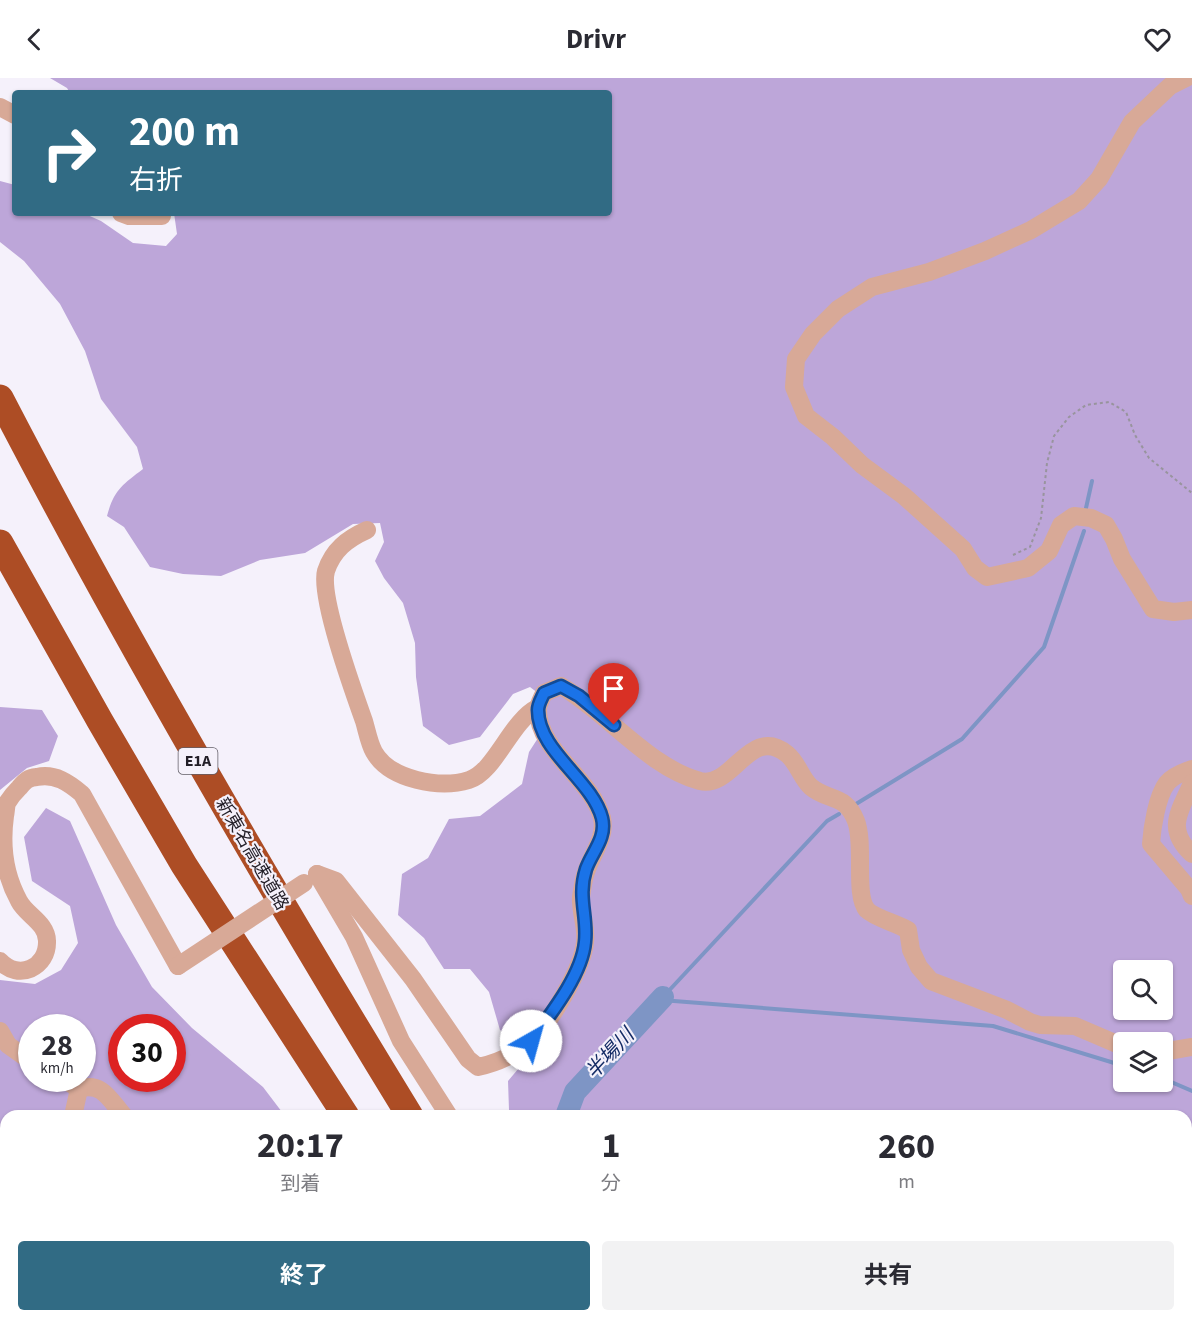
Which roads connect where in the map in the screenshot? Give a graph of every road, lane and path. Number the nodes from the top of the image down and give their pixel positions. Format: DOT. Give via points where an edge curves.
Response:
graph roads {
  1 [pos="1186,78"];
  2 [pos="129,216"];
  3 [pos="162,216"];
  4 [pos="0,398"];
  5 [pos="1192,493"];
  6 [pos="366,530"];
  7 [pos="0,543"];
  8 [pos="1005,560"];
  9 [pos="1192,610"];
  10 [pos="537,708"];
  11 [pos="1192,769"];
  12 [pos="1192,783"];
  13 [pos="1192,854"];
  14 [pos="310,878"];
  15 [pos="1192,896"];
  16 [pos="0,961"];
  17 [pos="0,1031"];
  18 [pos="1113,1042"];
  19 [pos="1192,1047"];
  20 [pos="1173,1050"];
  21 [pos="18,1052"];
  22 [pos="96,1087"];
  23 [pos="78,1092"];
  24 [pos="74,1110"];
  25 [pos="119,1110"];
  26 [pos="342,1110"];
  27 [pos="406,1110"];
  28 [pos="445,1110"];
  1 -- 9 [label="street" via="1170,86 1132,122 1099,179 1079,201 1031,230 928,272 872,287 838,309 813,334 796,359 794,387 806,416 904,496 963,549 987,578 1028,568 1049,551 1061,525 1074,516 1090,518 1106,525 1153,609"];
  2 -- 3 [label="street"];
  4 -- 27 [label="highway, 新東名高速道路 / E1A" via="69,532 244,842"];
  5 -- 8 [label="path" via="1149,458 1126,412 1109,402 1086,405 1069,417 1054,436 1041,518 1030,547"];
  6 -- 10 [label="street" via="335,551 326,573 327,596 345,666 374,752 392,770 415,780 438,785 471,780 490,764 528,713"];
  7 -- 26 [label="highway" via="184,865"];
  10 -- 14 [label="street" via="553,747 595,801 602,820 602,837 586,869 581,898 586,940 582,960 555,1009 531,1041 497,1063 478,1067 468,1059 336,880"];
  10 -- 18 [label="street" via="544,693 561,686 579,696 666,768 702,782 718,778 749,752 765,746 784,752 795,761 808,784 820,794 843,801 850,811 861,849 861,896 866,909 908,930 911,950 931,981 1030,1022 1075,1026"];
  11 -- 15 [label="street" via="1181,772 1167,784 1152,822 1151,844"];
  12 -- 13 [label="street" via="1178,810 1176,832"];
  14 -- 16 [label="street, bridge" via="178,966 82,794 67,781 46,775 27,778 7,803 3,854 20,903 40,924 47,940 44,958 34,968 20,972"];
  14 -- 28 [label="street" via="354,937 401,1041"];
  17 -- 21 [label="street" via="8,1045"];
  19 -- 20 [label="street"];
  22 -- 25 [label="street"];
  23 -- 24 [label="street"];
}
